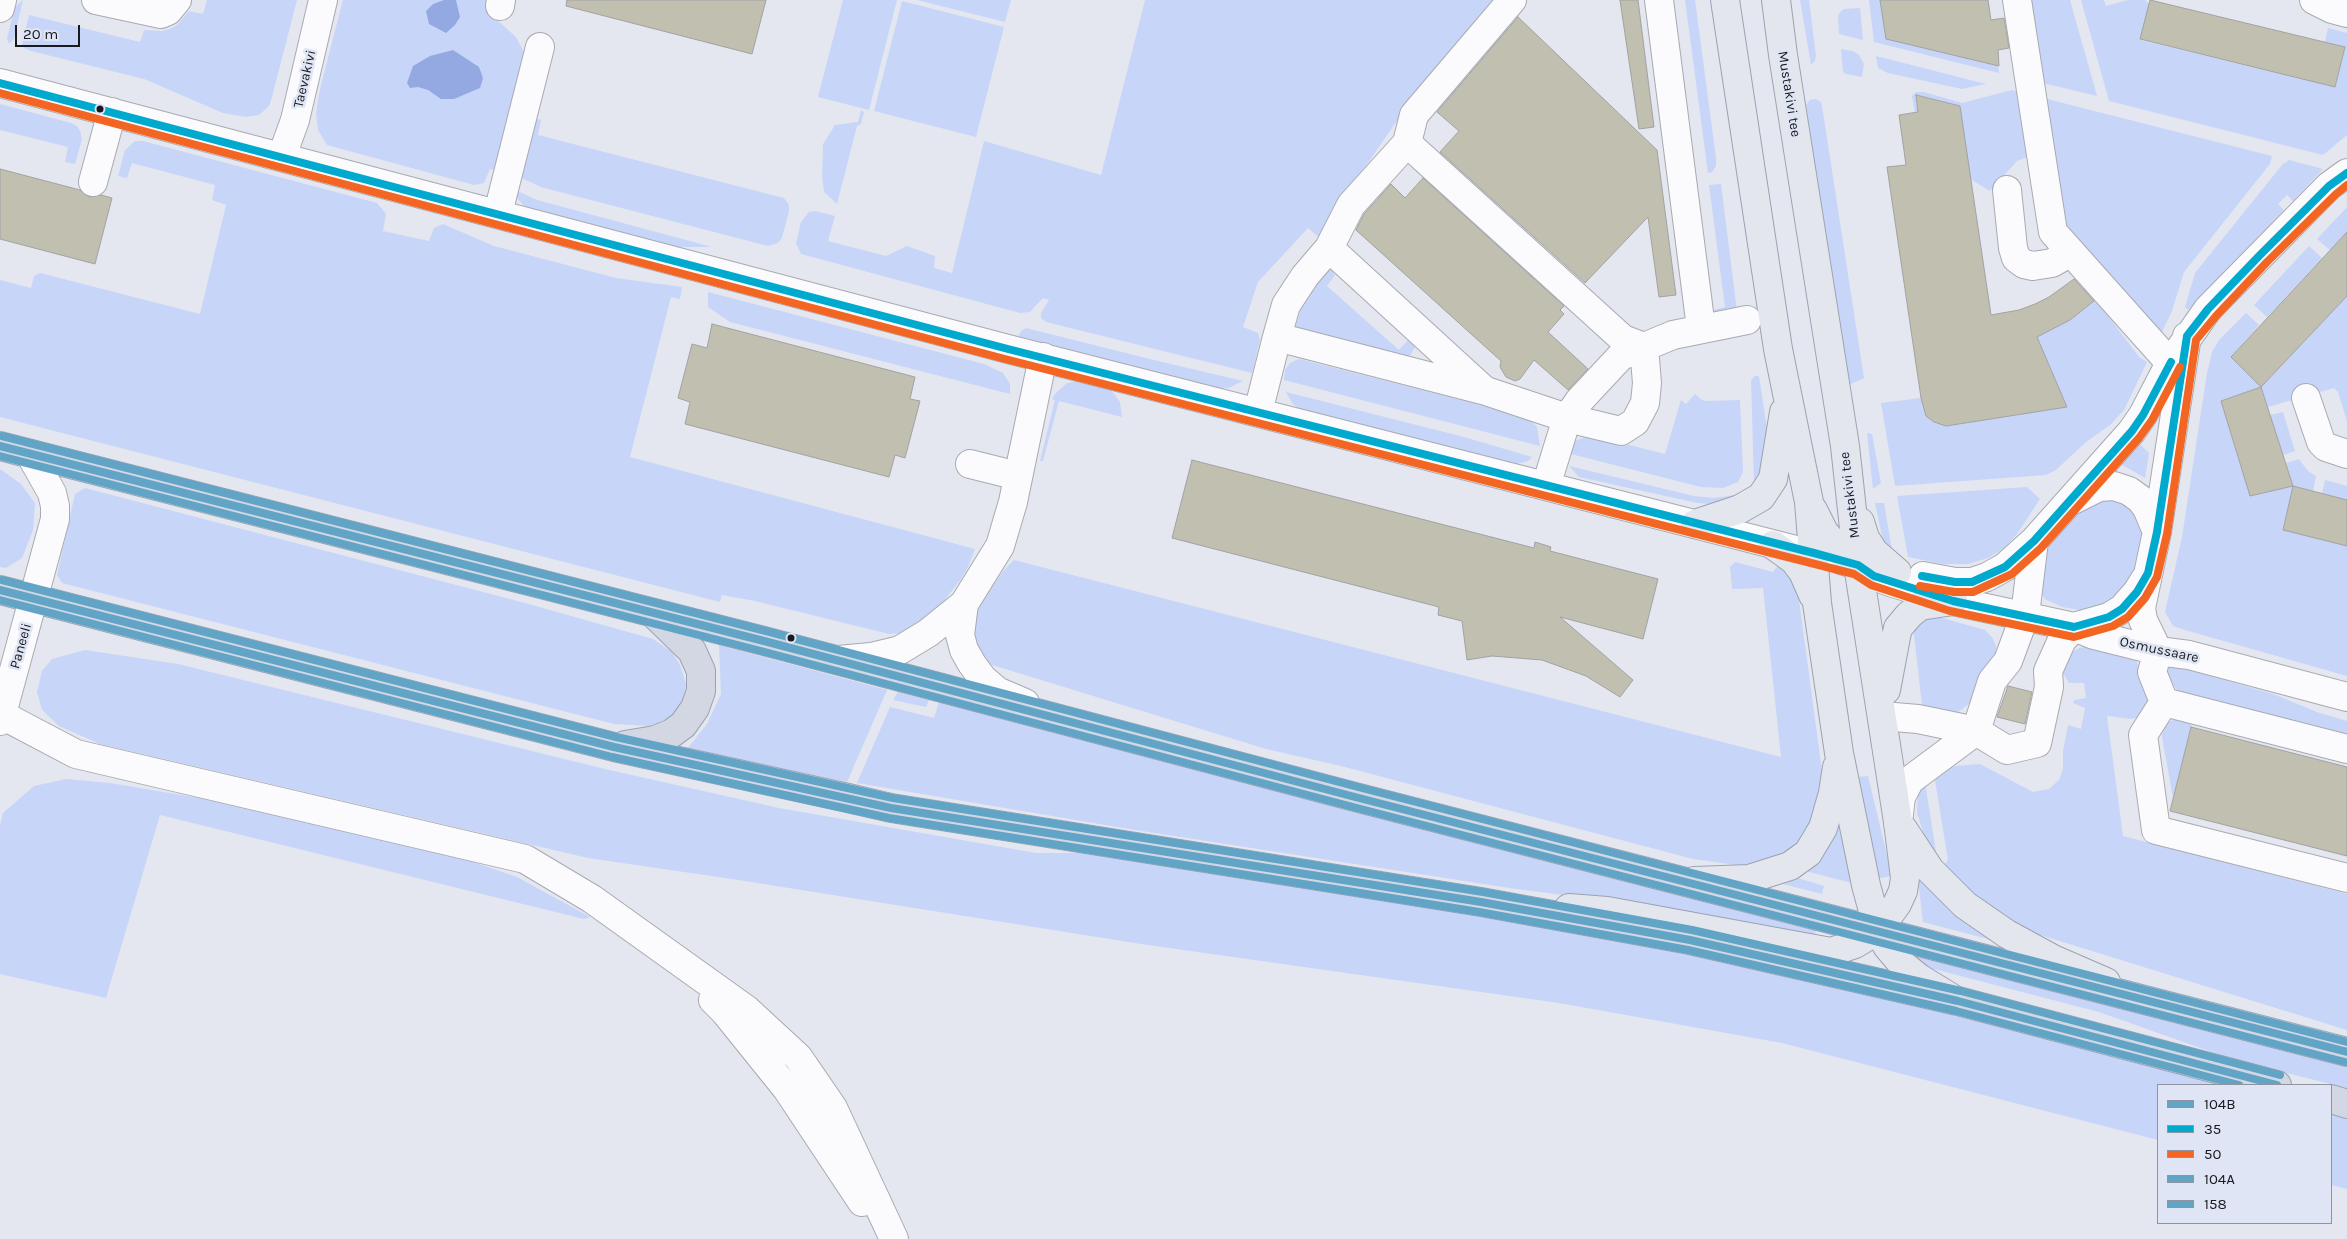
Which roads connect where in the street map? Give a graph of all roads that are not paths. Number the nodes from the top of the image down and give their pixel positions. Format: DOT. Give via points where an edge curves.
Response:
graph roads {
  1 [pos="2,0"];
  2 [pos="96,0"];
  3 [pos="177,0"];
  4 [pos="323,0"];
  5 [pos="1512,0"];
  6 [pos="1659,0"];
  7 [pos="1725,0"];
  8 [pos="1776,0"];
  9 [pos="2017,0"];
  10 [pos="2314,0"];
  11 [pos="0,8"];
  12 [pos="2347,13"];
  13 [pos="540,47"];
  14 [pos="0,83"];
  15 [pos="112,112"];
  16 [pos="1407,143"];
  17 [pos="282,156"];
  18 [pos="2347,173"];
  19 [pos="93,182"];
  20 [pos="2007,190"];
  21 [pos="498,213"];
  22 [pos="1329,248"];
  23 [pos="2071,252"];
  24 [pos="1769,294"];
  25 [pos="1747,320"];
  26 [pos="1701,328"];
  27 [pos="2187,336"];
  28 [pos="1277,337"];
  29 [pos="1644,348"];
  30 [pos="1778,349"];
  31 [pos="1043,357"];
  32 [pos="2170,363"];
  33 [pos="1486,391"];
  34 [pos="1786,391"];
  35 [pos="2306,398"];
  36 [pos="1258,412"];
  37 [pos="1567,418"];
  38 [pos="0,446"];
  39 [pos="30,454"];
  40 [pos="2347,454"];
  41 [pos="970,464"];
  42 [pos="1018,476"];
  43 [pos="1546,486"];
  44 [pos="1850,497"];
  45 [pos="1809,502"];
  46 [pos="2066,503"];
  47 [pos="1696,524"];
  48 [pos="2157,532"];
  49 [pos="2034,541"];
  50 [pos="1773,544"];
  51 [pos="1814,553"];
  52 [pos="1850,568"];
  53 [pos="1897,572"];
  54 [pos="2148,574"];
  55 [pos="0,590"];
  56 [pos="34,599"];
  57 [pos="1953,601"];
  58 [pos="1817,603"];
  59 [pos="964,604"];
  60 [pos="653,613"];
  61 [pos="2025,615"];
  62 [pos="2074,627"];
  63 [pos="2158,651"];
  64 [pos="835,661"];
  65 [pos="2008,661"];
  66 [pos="2048,671"];
  67 [pos="2347,697"];
  68 [pos="2164,702"];
  69 [pos="1882,716"];
  70 [pos="1,717"];
  71 [pos="1065,721"];
  72 [pos="1976,731"];
  73 [pos="614,747"];
  74 [pos="2347,749"];
  75 [pos="1839,753"];
  76 [pos="1898,822"];
  77 [pos="2347,878"];
  78 [pos="1686,882"];
  79 [pos="1480,902"];
  80 [pos="1878,930"];
  81 [pos="663,952"];
  82 [pos="1958,1001"];
  83 [pos="2153,1003"];
  84 [pos="2347,1052"];
  85 [pos="2273,1084"];
  86 [pos="2332,1099"];
  87 [pos="2347,1104"];
  88 [pos="886,1239"];
  89 [pos="894,1239"];
  1 -- 11 [label="street"];
  2 -- 3 [label="street" via="162,14"];
  4 -- 17 [label="street, Taevakivi" via="296,120"];
  5 -- 16 [label="street" via="1414,115"];
  6 -- 26 [label="street"];
  7 -- 24 [label="main road"];
  8 -- 44 [label="main road, Mustakivi tee" via="1845,446"];
  9 -- 23 [label="street" via="2053,232"];
  10 -- 12 [label="street"];
  13 -- 21 [label="street"];
  14 -- 15 [label="street, Osmussaare"];
  15 -- 17 [label="street, Osmussaare"];
  15 -- 19 [label="street"];
  16 -- 22 [label="street" via="1351,205"];
  16 -- 29 [label="street" via="1623,338"];
  17 -- 21 [label="street, Osmussaare"];
  18 -- 27 [label="street" via="2329,186 2241,274"];
  20 -- 23 [label="street" via="2016,258 2033,266 2052,263"];
  21 -- 31 [label="street, Osmussaare"];
  22 -- 28 [label="street" via="1305,276 1286,306"];
  22 -- 33 [label="street"];
  23 -- 32 [label="street"];
  24 -- 25 [label="street"];
  24 -- 30 [label="main road"];
  25 -- 26 [label="street"];
  25 -- 30 [label="street"];
  26 -- 29 [label="street" via="1673,335"];
  27 -- 32 [label="street"];
  27 -- 48 [label="street"];
  28 -- 33 [label="street"];
  28 -- 36 [label="street"];
  29 -- 37 [label="street" via="1621,356"];
  29 -- 37 [label="street" via="1645,403 1635,422 1621,431"];
  30 -- 34 [label="main road"];
  31 -- 36 [label="street, Osmussaare"];
  31 -- 42 [label="street"];
  32 -- 46 [label="street" via="2132,431"];
  33 -- 37 [label="street"];
  34 -- 45 [label="main road"];
  34 -- 47 [label="main road" via="1773,479 1761,496 1740,509"];
  35 -- 40 [label="street" via="2321,442"];
  36 -- 43 [label="street, Osmussaare"];
  37 -- 43 [label="street"];
  38 -- 39 [label="highway"];
  39 -- 56 [label="street, Paneeli" via="52,493 55,506"];
  39 -- 60 [label="highway"];
  41 -- 42 [label="street"];
  42 -- 59 [label="street" via="1000,546"];
  43 -- 47 [label="street, Osmussaare"];
  44 -- 52 [label="main road, Mustakivi tee"];
  44 -- 53 [label="main road" via="1865,538 1874,552"];
  45 -- 51 [label="main road"];
  45 -- 52 [label="main road" via="1824,532"];
  46 -- 48 [label="street" via="2099,486 2114,486 2140,499"];
  46 -- 49 [label="street"];
  47 -- 50 [label="street, Osmussaare"];
  48 -- 54 [label="street"];
  49 -- 53 [label="street" via="2005,568 1972,582"];
  49 -- 61 [label="street"];
  50 -- 51 [label="street, Osmussaare"];
  50 -- 58 [label="main road" via="1794,560 1803,572"];
  51 -- 52 [label="street, Osmussaare"];
  51 -- 58 [label="main road"];
  52 -- 53 [label="street"];
  52 -- 57 [label="street, Osmussaare"];
  52 -- 58 [label="main road" via="1826,582"];
  52 -- 69 [label="main road, Mustakivi tee" via="1865,612"];
  54 -- 62 [label="street" via="2138,592 2122,609 2109,617"];
  54 -- 63 [label="street" via="2141,608 2143,620"];
  55 -- 56 [label="highway"];
  56 -- 70 [label="street, Paneeli"];
  56 -- 73 [label="highway"];
  57 -- 61 [label="street, Osmussaare"];
  57 -- 69 [label="main road" via="1920,606 1898,628"];
  58 -- 75 [label="main road"];
  59 -- 64 [label="street" via="928,633 900,650"];
  59 -- 71 [label="street" via="960,635 964,650 983,679 997,691"];
  60 -- 64 [label="highway"];
  60 -- 73 [label="highway" via="692,651 701,670 701,691 695,708 672,734"];
  61 -- 62 [label="street, Osmussaare"];
  61 -- 65 [label="street"];
  62 -- 63 [label="street, Osmussaare"];
  62 -- 66 [label="street" via="2062,640"];
  63 -- 67 [label="street, Osmussaare" via="2189,655"];
  63 -- 68 [label="street" via="2152,672"];
  64 -- 71 [label="highway"];
  65 -- 66 [label="street"];
  65 -- 72 [label="street" via="1992,681"];
  66 -- 72 [label="street" via="2049,687 2037,743 2007,750"];
  68 -- 74 [label="street"];
  68 -- 77 [label="street" via="2142,735 2156,830"];
  69 -- 72 [label="street" via="1918,719"];
  69 -- 76 [label="main road, Mustakivi tee"];
  70 -- 81 [label="street" via="76,754 525,859 592,899"];
  71 -- 78 [label="highway"];
  72 -- 76 [label="street" via="1910,780 1901,797"];
  73 -- 79 [label="highway" via="892,808"];
  75 -- 78 [label="main road" via="1823,828 1808,853 1790,866 1749,879"];
  75 -- 80 [label="main road"];
  76 -- 80 [label="main road" via="1905,878 1903,891"];
  76 -- 83 [label="main road, Mustakivi tee" via="1930,870 1965,904 2007,934 2053,959"];
  78 -- 80 [label="highway"];
  79 -- 80 [label="main road" via="1607,911 1831,952 1855,944"];
  79 -- 82 [label="highway" via="1690,940"];
  80 -- 82 [label="main road" via="1903,965 1918,978"];
  80 -- 83 [label="highway"];
  81 -- 88 [label="street" via="725,1012 787,1089"];
  81 -- 89 [label="street" via="747,1010 798,1056 833,1108"];
  82 -- 85 [label="highway"];
  83 -- 84 [label="highway"];
  86 -- 87 [label="highway"];
}
